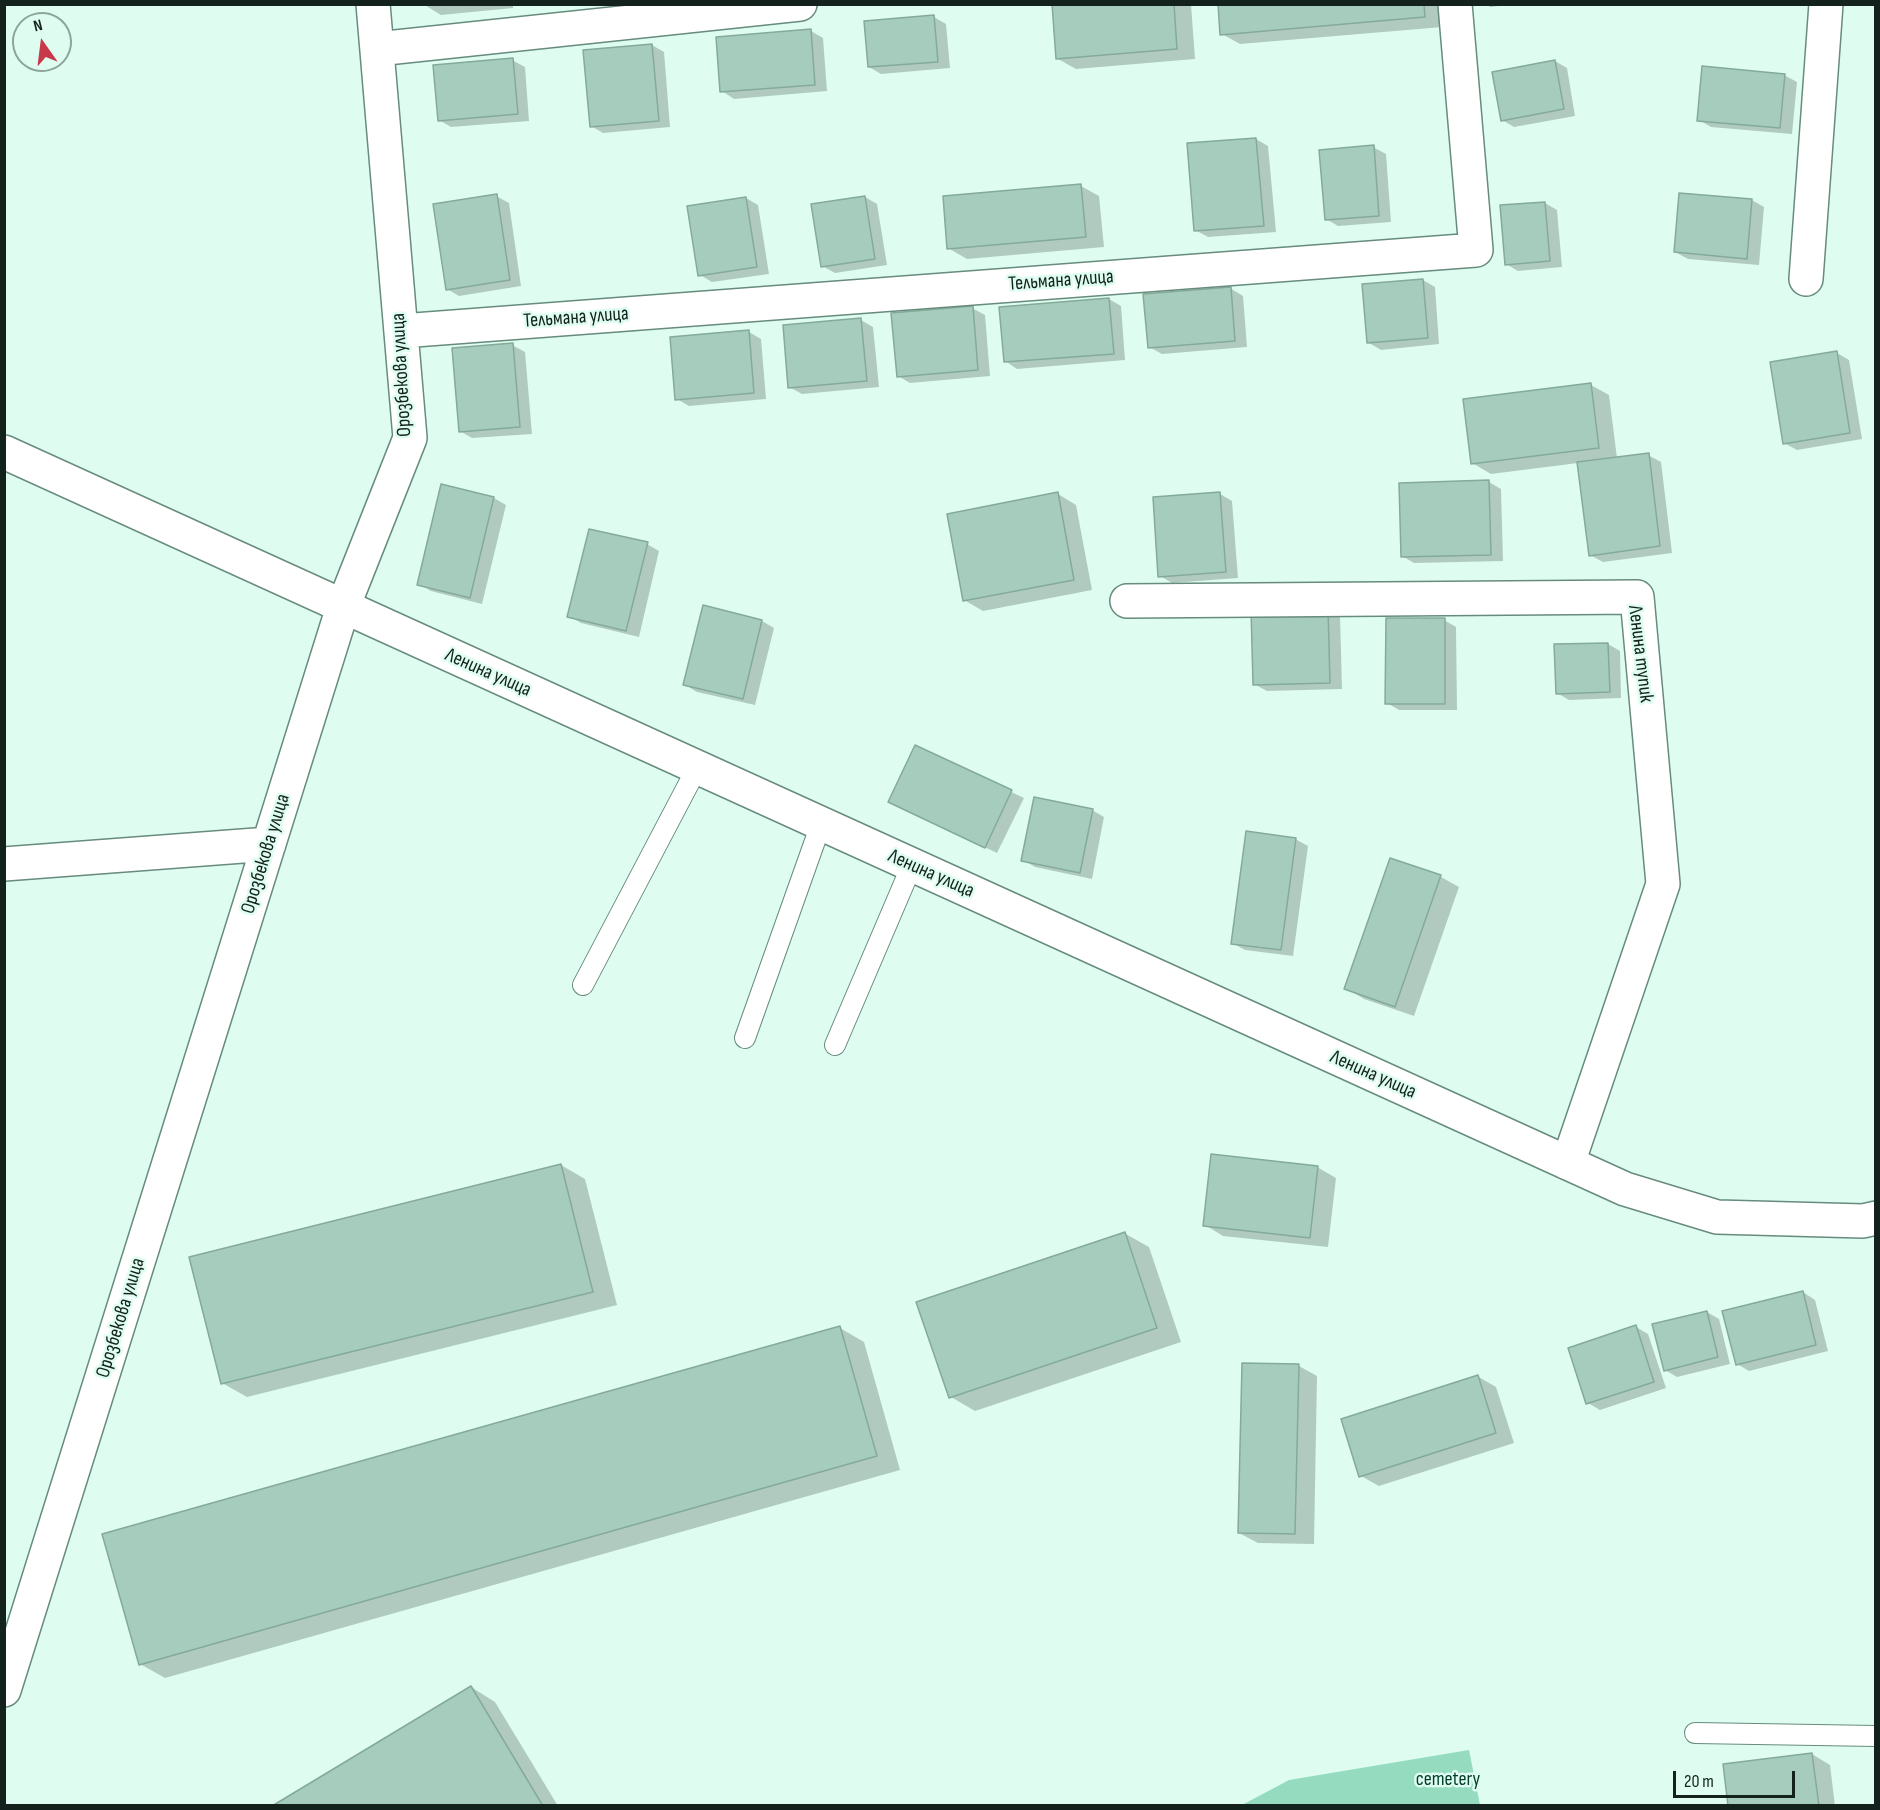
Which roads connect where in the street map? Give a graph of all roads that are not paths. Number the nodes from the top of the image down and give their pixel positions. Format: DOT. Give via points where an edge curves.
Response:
graph roads {
  1 [pos="373,4"];
  2 [pos="800,4"];
  3 [pos="1455,4"];
  4 [pos="1826,4"];
  5 [pos="692,10"];
  6 [pos="377,49"];
  7 [pos="1806,279"];
  8 [pos="400,331"];
  9 [pos="4,452"];
  10 [pos="1127,601"];
  11 [pos="343,607"];
  12 [pos="697,768"];
  13 [pos="821,824"];
  14 [pos="269,844"];
  15 [pos="4,864"];
  16 [pos="912,865"];
  17 [pos="583,985"];
  18 [pos="745,1038"];
  19 [pos="835,1045"];
  20 [pos="1568,1163"];
  21 [pos="1875,1218"];
  22 [pos="4,1690"];
  23 [pos="1695,1733"];
  24 [pos="1875,1736"];
  1 -- 6 [label="street, Орозбекова улица"];
  2 -- 5 [label="street"];
  3 -- 8 [label="street, Тельмана улица" via="1476,250"];
  4 -- 7 [label="street"];
  5 -- 6 [label="street"];
  6 -- 8 [label="street, Орозбекова улица"];
  8 -- 11 [label="street, Орозбекова улица" via="410,438"];
  9 -- 11 [label="street, Ленина улица"];
  10 -- 20 [label="street, Ленина тупик" via="1637,597 1663,884"];
  11 -- 12 [label="street, Ленина улица"];
  11 -- 14 [label="street, Орозбекова улица"];
  12 -- 13 [label="street, Ленина улица"];
  12 -- 17 [label="lane"];
  13 -- 16 [label="street, Ленина улица"];
  13 -- 18 [label="lane"];
  14 -- 15 [label="street"];
  14 -- 22 [label="street, Орозбекова улица"];
  16 -- 19 [label="lane"];
  16 -- 20 [label="street, Ленина улица"];
  20 -- 21 [label="street, Ленина улица" via="1624,1189 1717,1217 1863,1221"];
  23 -- 24 [label="lane"];
}
